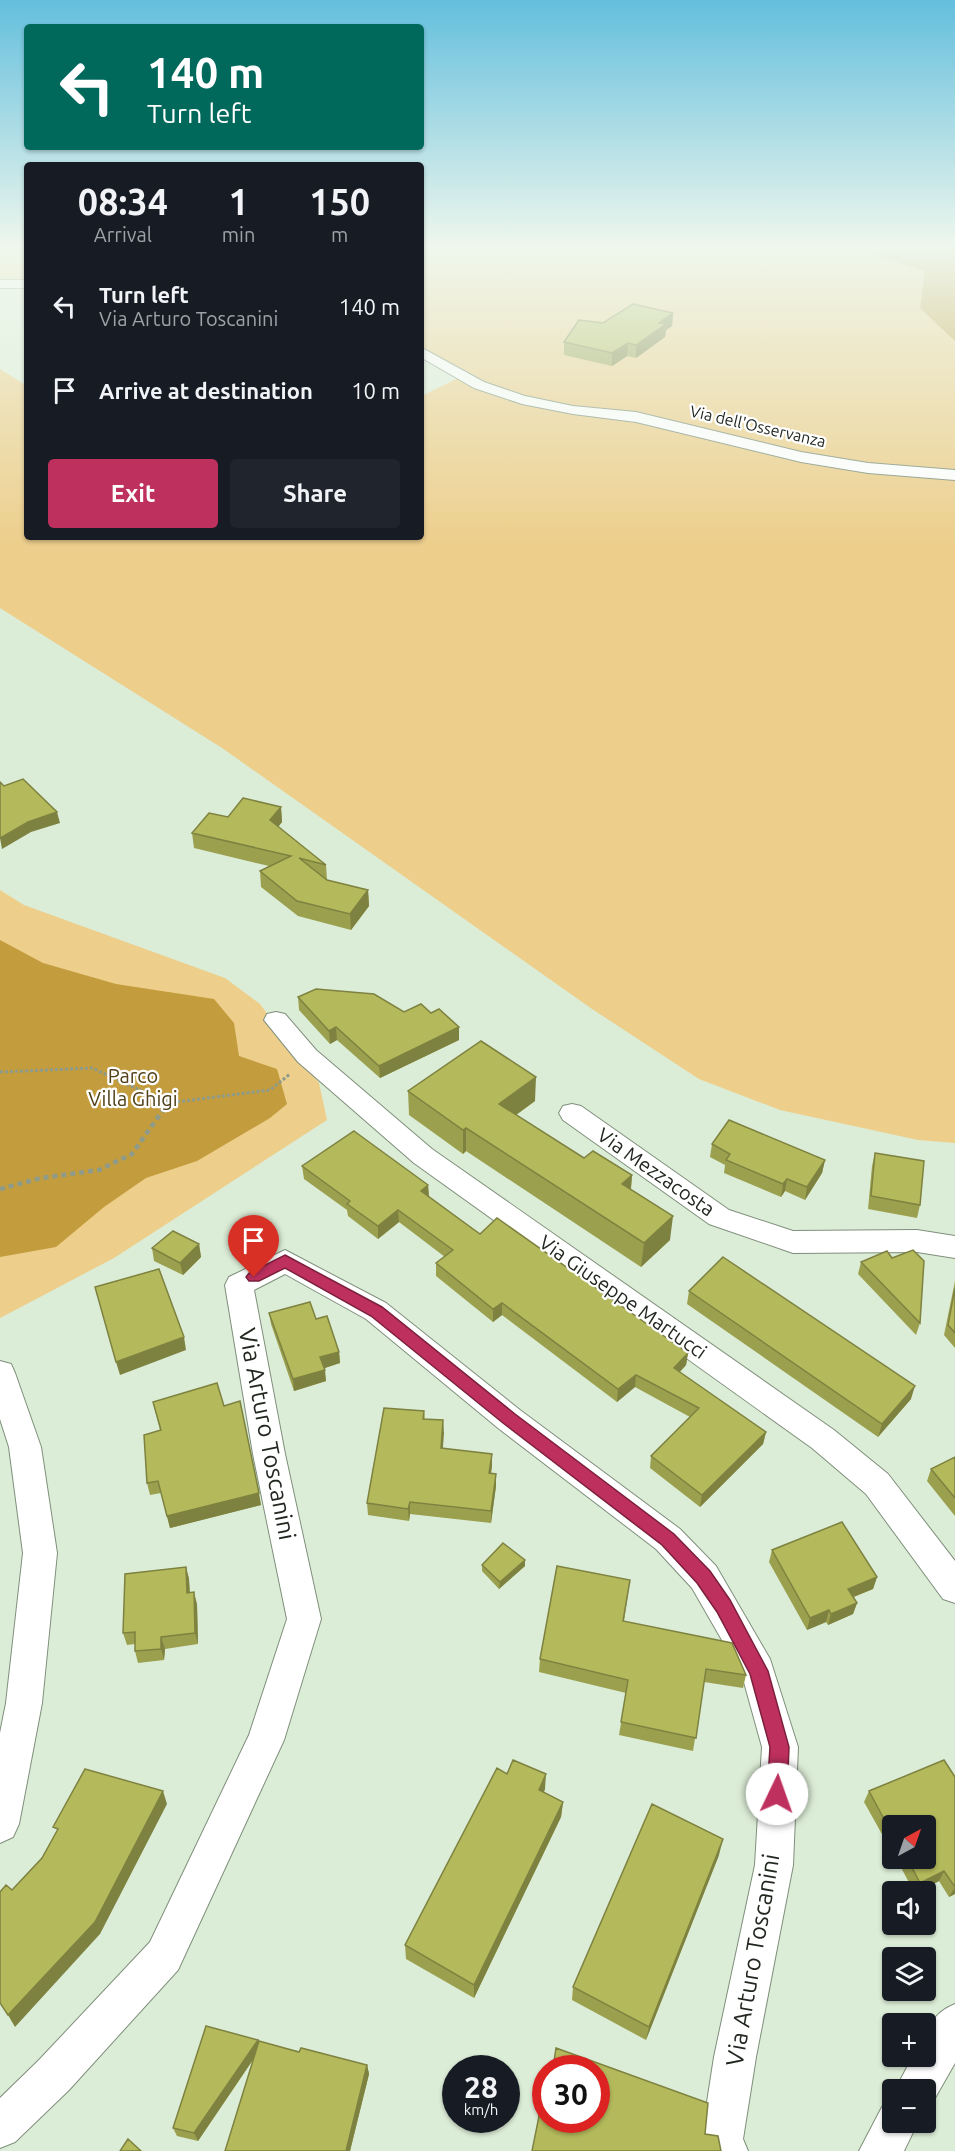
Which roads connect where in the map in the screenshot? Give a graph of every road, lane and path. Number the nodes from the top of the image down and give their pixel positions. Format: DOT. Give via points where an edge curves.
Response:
graph roads {
  1 [pos="424,353"];
  2 [pos="955,475"];
  3 [pos="276,1020"];
  4 [pos="307,1056"];
  5 [pos="0,1072"];
  6 [pos="168,1103"];
  7 [pos="572,1113"];
  8 [pos="0,1189"];
  9 [pos="955,1247"];
  10 [pos="0,1373"];
  11 [pos="955,1588"];
  12 [pos="0,1824"];
  13 [pos="955,2024"];
  14 [pos="922,2079"];
  15 [pos="0,2127"];
  16 [pos="891,2133"];
  17 [pos="727,2151"];
  18 [pos="880,2151"];
  1 -- 2 [label="street, Via dell'Osservanza" via="479,385 522,399 636,417 801,457 868,468"];
  3 -- 4 [label="street, Via Giuseppe Martucci"];
  4 -- 6 [label="path" via="270,1090"];
  4 -- 11 [label="street, Via Giuseppe Martucci" via="423,1156 823,1439 877,1484"];
  5 -- 6 [label="path" via="92,1068"];
  6 -- 8 [label="path" via="132,1154 99,1170 40,1178"];
  7 -- 9 [label="street, Via Mezzacosta" via="719,1217 793,1242 917,1241"];
  10 -- 12 [label="street" via="24,1447 40,1553 24,1703"];
  13 -- 14 [label="street"];
  15 -- 17 [label="street, Via Arturo Toscanini" via="164,1956 266,1740 304,1619 238,1285 285,1261 376,1311 509,1419 668,1539 704,1577 758,1671 780,1747 774,1865 735,2057 721,2147"];
  16 -- 18 [label="street"];
}
